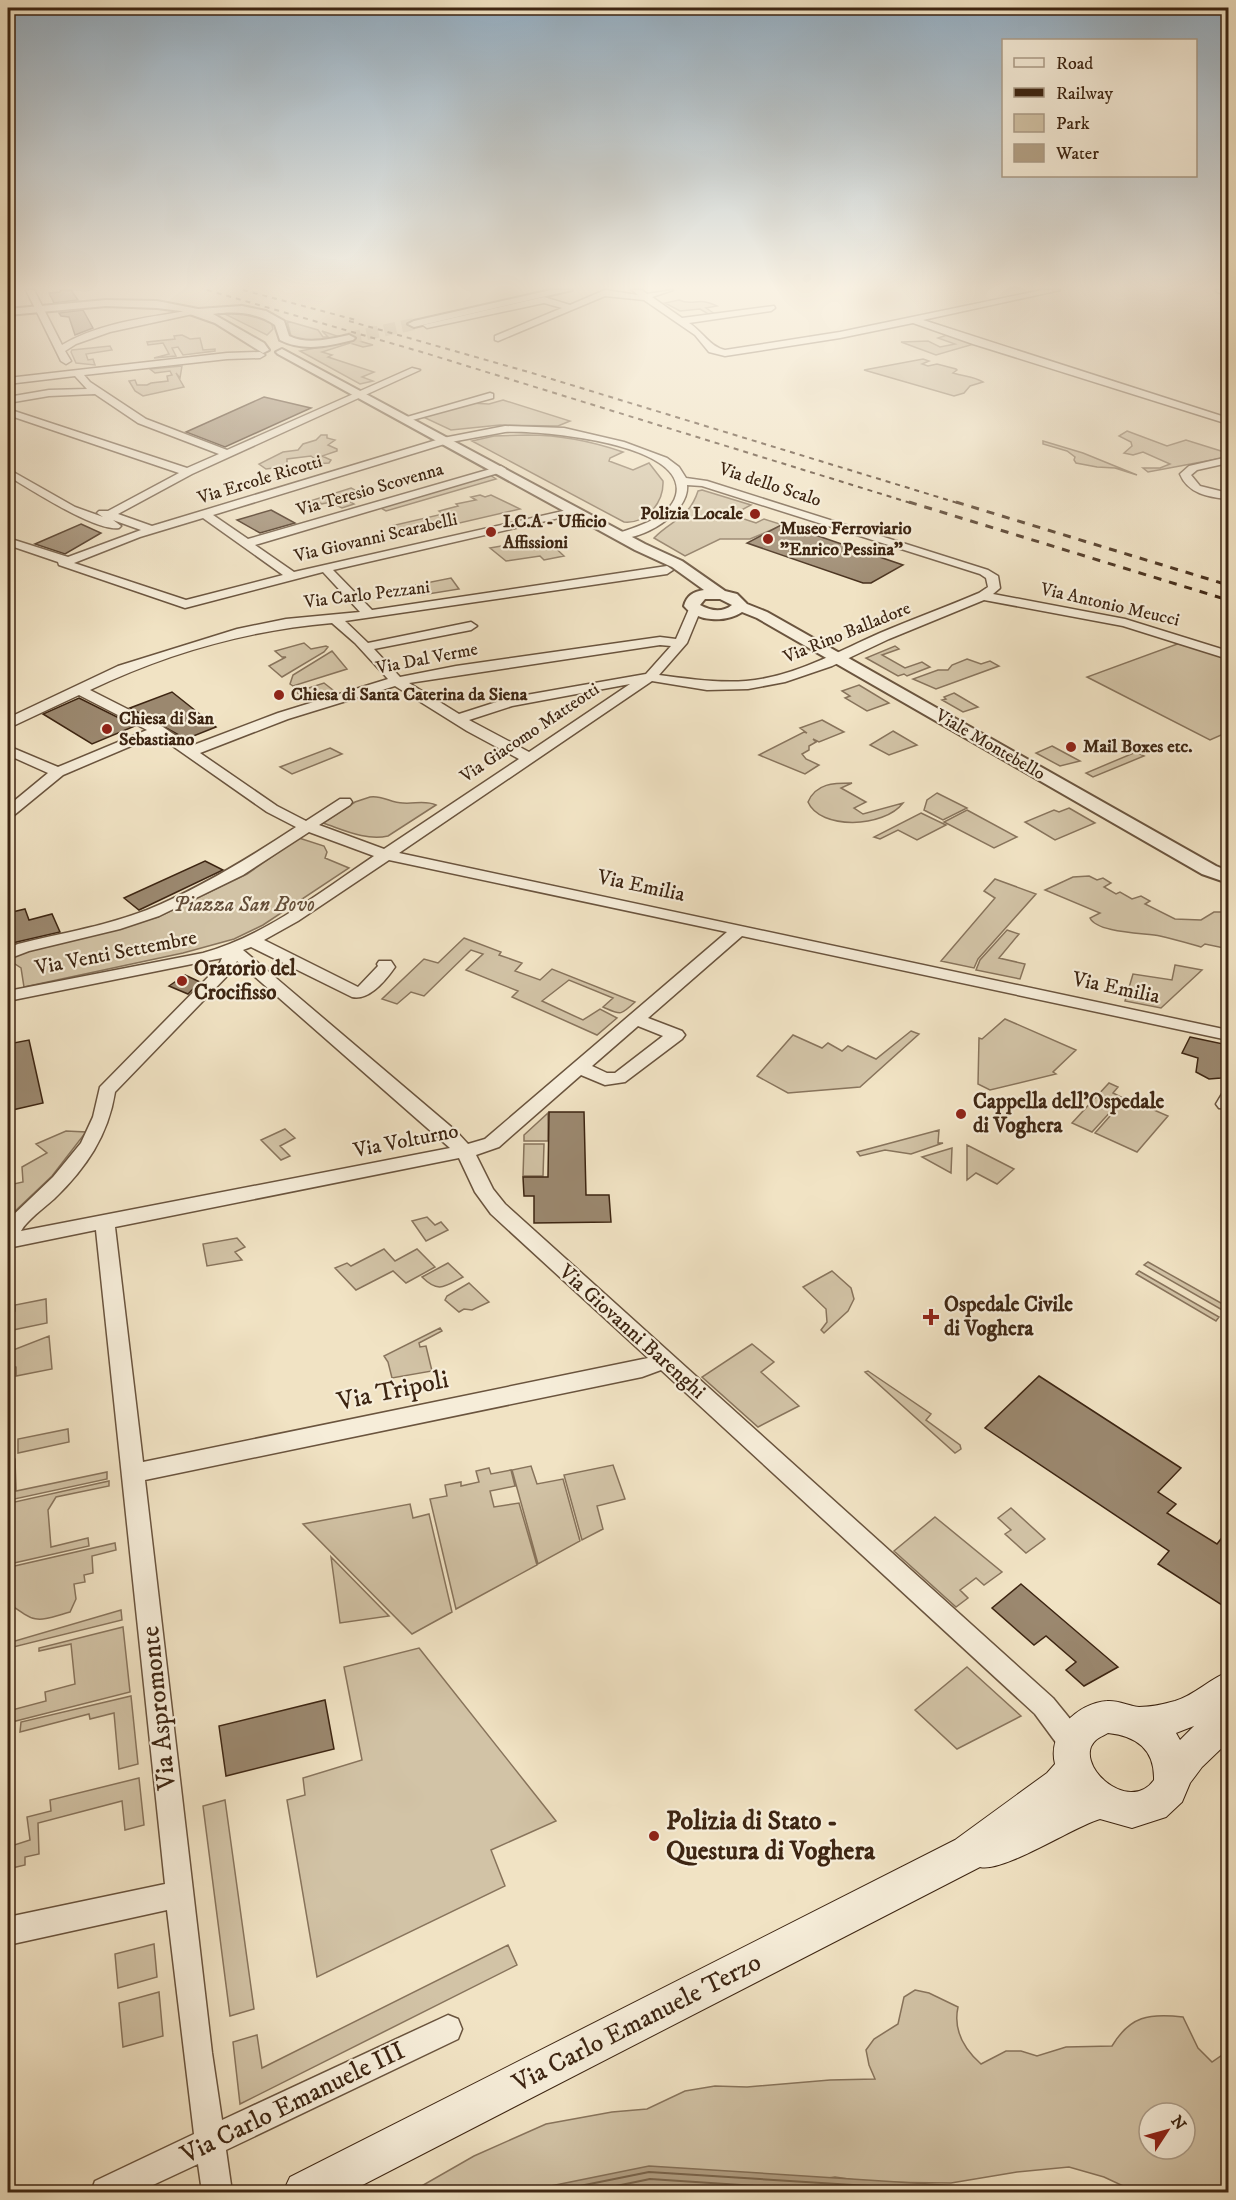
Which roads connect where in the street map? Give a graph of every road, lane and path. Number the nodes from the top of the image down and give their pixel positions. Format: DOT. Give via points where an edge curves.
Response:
graph roads {
  1 [pos="58,393"];
  2 [pos="100,393"];
  3 [pos="361,393"];
  4 [pos="1138,393"];
  5 [pos="358,394"];
  6 [pos="490,396"];
  7 [pos="8,400"];
  8 [pos="8,412"];
  9 [pos="405,419"];
  10 [pos="1228,421"];
  11 [pos="447,440"];
  12 [pos="227,454"];
  13 [pos="1228,460"];
  14 [pos="501,469"];
  15 [pos="188,472"];
  16 [pos="10,476"];
  17 [pos="681,481"];
  18 [pos="1228,496"];
  19 [pos="576,511"];
  20 [pos="204,514"];
  21 [pos="108,518"];
  22 [pos="152,530"];
  23 [pos="136,535"];
  24 [pos="620,536"];
  25 [pos="8,541"];
  26 [pos="248,543"];
  27 [pos="640,547"];
  28 [pos="66,562"];
  29 [pos="325,568"];
  30 [pos="667,570"];
  31 [pos="292,576"];
  32 [pos="692,576"];
  33 [pos="720,594"];
  34 [pos="982,596"];
  35 [pos="693,605"];
  36 [pos="731,611"];
  37 [pos="369,615"];
  38 [pos="335,619"];
  39 [pos="471,626"];
  40 [pos="684,638"];
  41 [pos="366,647"];
  42 [pos="1228,655"];
  43 [pos="837,658"];
  44 [pos="650,677"];
  45 [pos="397,681"];
  46 [pos="80,690"];
  47 [pos="458,719"];
  48 [pos="8,723"];
  49 [pos="158,730"];
  50 [pos="8,750"];
  51 [pos="189,752"];
  52 [pos="528,758"];
  53 [pos="58,772"];
  54 [pos="345,802"];
  55 [pos="8,813"];
  56 [pos="305,827"];
  57 [pos="384,854"];
  58 [pos="1220,874"];
  59 [pos="1228,882"];
  60 [pos="739,930"];
  61 [pos="252,941"];
  62 [pos="229,950"];
  63 [pos="8,954"];
  64 [pos="385,964"];
  65 [pos="8,996"];
  66 [pos="636,1019"];
  67 [pos="1228,1035"];
  68 [pos="580,1068"];
  69 [pos="466,1153"];
  70 [pos="105,1222"];
  71 [pos="10,1241"];
  72 [pos="663,1361"];
  73 [pos="133,1473"];
  74 [pos="1228,1688"];
  75 [pos="1228,1719"];
  76 [pos="1138,1723"];
  77 [pos="1077,1747"];
  78 [pos="1173,1775"];
  79 [pos="1102,1801"];
  80 [pos="968,1853"];
  81 [pos="179,1894"];
  82 [pos="8,1931"];
  83 [pos="448,2029"];
  84 [pos="210,2142"];
  85 [pos="106,2193"];
  86 [pos="217,2193"];
  87 [pos="305,2193"];
  1 -- 7 [label="street"];
  2 -- 12 [label="street" via="142,421"];
  3 -- 5 [label="street"];
  4 -- 10 [label="street"];
  5 -- 9 [label="street"];
  5 -- 12 [label="street"];
  6 -- 9 [label="street"];
  8 -- 15 [label="street"];
  9 -- 11 [label="street"];
  11 -- 14 [label="street"];
  11 -- 17 [label="street, Via Ercole Ricotti" via="512,429 571,432 660,459 672,466"];
  11 -- 20 [label="street, Via Ercole Ricotti"];
  12 -- 15 [label="street"];
  13 -- 18 [label="street" via="1193,468 1185,474 1187,481 1197,488"];
  14 -- 19 [label="street"];
  14 -- 26 [label="street, Via Teresio Scovenna"];
  15 -- 21 [label="street"];
  16 -- 21 [label="street" via="84,514"];
  17 -- 24 [label="street" via="681,498 676,507 655,522"];
  17 -- 34 [label="street, Via dello Scalo" via="703,483 984,572 992,576 994,588"];
  19 -- 24 [label="street"];
  19 -- 29 [label="street, Via Giovanni Scarabelli"];
  20 -- 22 [label="street, Via Ercole Ricotti"];
  20 -- 26 [label="street"];
  21 -- 22 [label="street"];
  21 -- 23 [label="street"];
  22 -- 23 [label="street, Via Ercole Ricotti"];
  23 -- 28 [label="street, Via Ercole Ricotti"];
  24 -- 27 [label="street"];
  25 -- 28 [label="street"];
  26 -- 31 [label="street"];
  27 -- 30 [label="street"];
  27 -- 32 [label="street" via="677,564"];
  28 -- 31 [label="street, Via Giovanni Scarabelli" via="185,604"];
  29 -- 31 [label="street, Via Giovanni Scarabelli"];
  29 -- 37 [label="street"];
  30 -- 32 [label="street"];
  30 -- 35 [label="street"];
  30 -- 37 [label="street, Via Carlo Pezzani"];
  32 -- 33 [label="street"];
  33 -- 35 [label="street" via="702,595"];
  33 -- 36 [label="street" via="737,599"];
  34 -- 42 [label="street, Via Antonio Meucci" via="1125,623"];
  34 -- 43 [label="street, Via Rino Balladore"];
  35 -- 36 [label="street" via="706,613"];
  35 -- 40 [label="street, Via Giacomo Matteotti"];
  36 -- 40 [label="street, Via Giacomo Matteotti" via="700,622"];
  36 -- 43 [label="street, Viale Montebello" via="765,617"];
  37 -- 38 [label="street, Via Carlo Pezzani"];
  38 -- 41 [label="street"];
  38 -- 46 [label="street, Via Carlo Pezzani" via="286,623 230,635 123,669"];
  39 -- 41 [label="street"];
  40 -- 44 [label="street, Via Giacomo Matteotti"];
  40 -- 45 [label="street, Via Dal Verme"];
  41 -- 45 [label="street"];
  43 -- 44 [label="street, Via Rino Balladore" via="785,678 748,685 707,686"];
  43 -- 58 [label="street, Viale Montebello"];
  44 -- 47 [label="street, Via Rino Balladore" via="509,702"];
  44 -- 52 [label="street, Via Giacomo Matteotti"];
  45 -- 47 [label="street"];
  45 -- 51 [label="street, Via Dal Verme" via="283,716"];
  46 -- 48 [label="street, Via Carlo Pezzani"];
  46 -- 49 [label="street, Via Emilia"];
  47 -- 52 [label="street"];
  49 -- 51 [label="street, Via Emilia"];
  49 -- 53 [label="street"];
  50 -- 53 [label="street"];
  51 -- 56 [label="street, Via Emilia"];
  52 -- 57 [label="street, Via Giacomo Matteotti"];
  53 -- 55 [label="street"];
  54 -- 56 [label="street"];
  56 -- 57 [label="street, Via Emilia"];
  56 -- 63 [label="street" via="238,872 153,913"];
  57 -- 60 [label="street, Via Emilia"];
  57 -- 61 [label="street, Via Venti Settembre"];
  58 -- 59 [label="street, Viale Montebello"];
  60 -- 66 [label="street, Via Volturno"];
  60 -- 67 [label="street, Via Emilia"];
  61 -- 62 [label="street, Via Venti Settembre"];
  61 -- 64 [label="street" via="358,993 387,968"];
  62 -- 65 [label="street, Via Venti Settembre"];
  62 -- 69 [label="street, Via Giovanni Barenghi"];
  62 -- 71 [label="street" via="225,969 106,1091 102,1117 89,1145 60,1182 11,1228"];
  66 -- 68 [label="street, Via Volturno"];
  66 -- 68 [label="street" via="676,1035 619,1078 605,1079"];
  68 -- 69 [label="street, Via Volturno" via="492,1143"];
  69 -- 70 [label="street, Via Volturno"];
  69 -- 72 [label="street, Via Giovanni Barenghi" via="493,1204"];
  70 -- 71 [label="street, Via Volturno"];
  70 -- 73 [label="street, Via Aspromonte"];
  72 -- 73 [label="street, Via Tripoli" via="642,1370"];
  72 -- 77 [label="street, Via Giovanni Barenghi" via="1044,1706"];
  73 -- 81 [label="street, Via Aspromonte"];
  74 -- 76 [label="main road" via="1185,1715"];
  75 -- 78 [label="main road"];
  76 -- 77 [label="main road" via="1106,1717"];
  76 -- 78 [label="main road" via="1164,1745 1172,1760"];
  77 -- 79 [label="main road" via="1080,1782"];
  77 -- 80 [label="main road, Via Carlo Emanuele Terzo" via="1060,1785"];
  78 -- 79 [label="main road" via="1170,1790 1151,1807 1127,1809"];
  79 -- 80 [label="main road, Via Carlo Emanuele Terzo" via="1006,1843"];
  80 -- 87 [label="main road, Via Carlo Emanuele Terzo"];
  81 -- 82 [label="street"];
  81 -- 84 [label="street, Via Aspromonte"];
  83 -- 84 [label="street, Via Carlo Emanuele III"];
  84 -- 85 [label="street, Via Carlo Emanuele III"];
  84 -- 86 [label="street, Via Aspromonte"];
}
